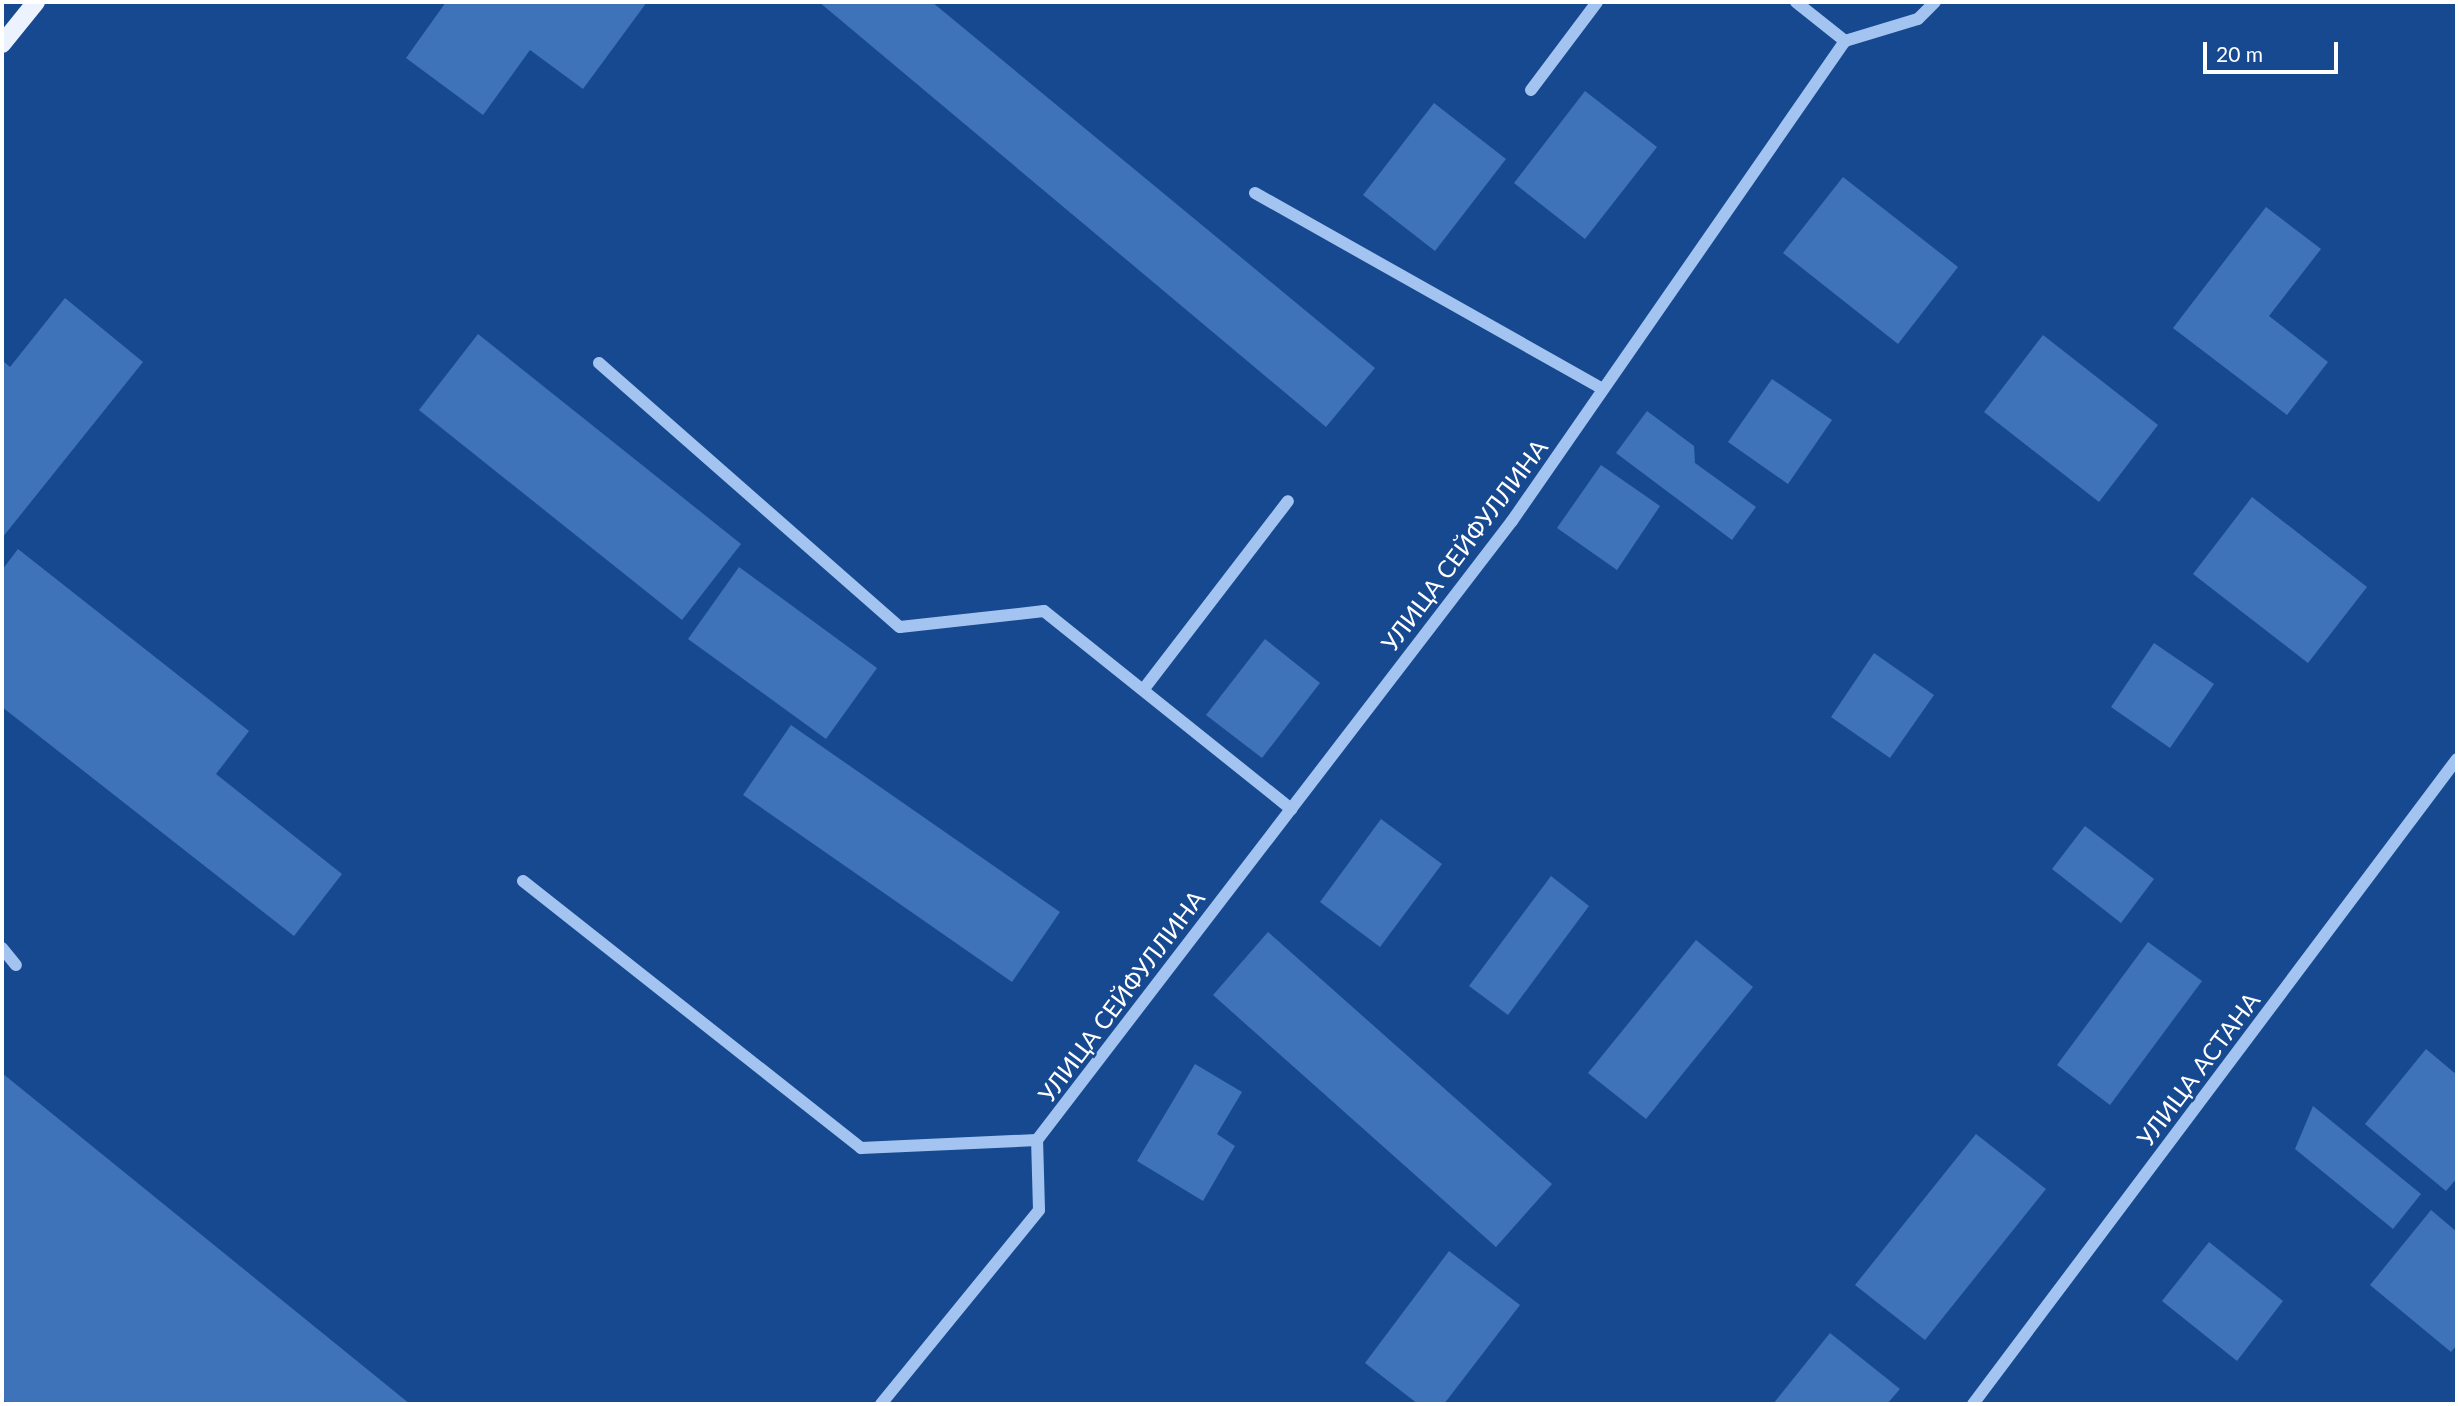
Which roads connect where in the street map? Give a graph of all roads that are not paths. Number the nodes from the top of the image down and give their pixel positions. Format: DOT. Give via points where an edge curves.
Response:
graph roads {
  1 [pos="36,2"];
  2 [pos="1597,2"];
  3 [pos="1796,2"];
  4 [pos="1935,2"];
  5 [pos="1845,41"];
  6 [pos="2,44"];
  7 [pos="1531,89"];
  8 [pos="1255,193"];
  9 [pos="599,363"];
  10 [pos="1604,389"];
  11 [pos="1288,501"];
  12 [pos="1143,690"];
  13 [pos="2457,759"];
  14 [pos="1291,809"];
  15 [pos="523,881"];
  16 [pos="2,948"];
  17 [pos="16,965"];
  18 [pos="1037,1140"];
  19 [pos="881,1404"];
  20 [pos="1973,1404"];
  1 -- 6 [label="main road"];
  2 -- 7 [label="street"];
  3 -- 5 [label="street"];
  4 -- 5 [label="street" via="1918,19"];
  5 -- 10 [label="street, УЛИЦА СЕЙФУЛЛИНА"];
  8 -- 10 [label="street"];
  9 -- 12 [label="street" via="900,626 1044,611"];
  10 -- 14 [label="street, УЛИЦА СЕЙФУЛЛИНА" via="1512,521"];
  11 -- 12 [label="street"];
  12 -- 14 [label="street"];
  13 -- 20 [label="street, УЛИЦА АСТАНА"];
  14 -- 18 [label="street, УЛИЦА СЕЙФУЛЛИНА"];
  15 -- 18 [label="street" via="861,1148"];
  16 -- 17 [label="street"];
  18 -- 19 [label="street" via="1039,1210"];
}
